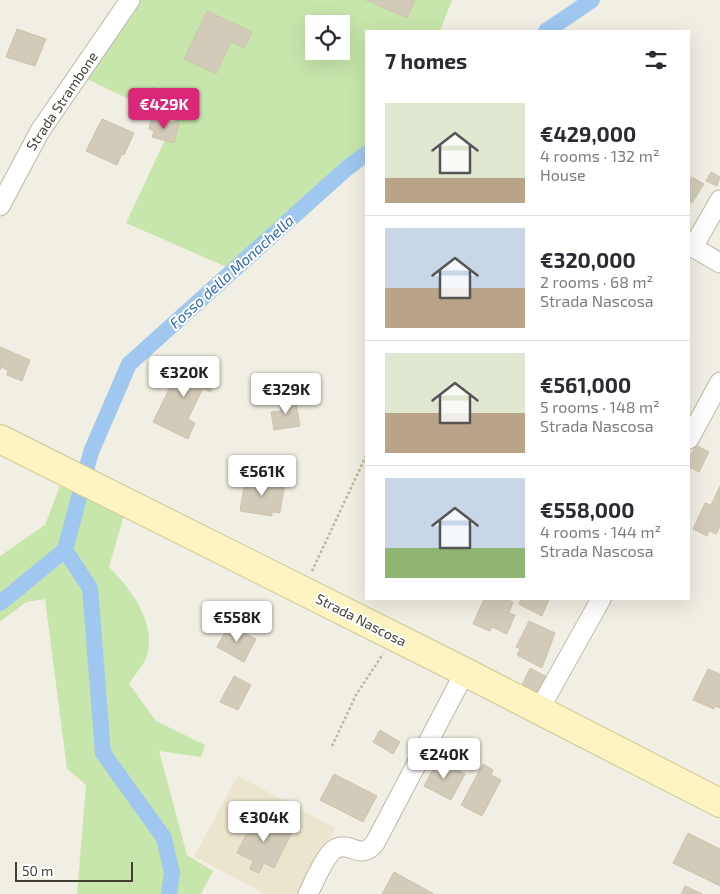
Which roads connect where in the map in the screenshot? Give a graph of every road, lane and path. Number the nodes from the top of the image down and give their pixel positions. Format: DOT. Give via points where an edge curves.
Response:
graph roads {
  1 [pos="130,0"];
  2 [pos="720,200"];
  3 [pos="0,206"];
  4 [pos="691,246"];
  5 [pos="720,263"];
  6 [pos="720,382"];
  7 [pos="690,437"];
  8 [pos="0,439"];
  9 [pos="365,458"];
  10 [pos="302,590"];
  11 [pos="600,600"];
  12 [pos="396,637"];
  13 [pos="465,672"];
  14 [pos="540,710"];
  15 [pos="332,746"];
  16 [pos="720,803"];
  17 [pos="308,894"];
  1 -- 3 [label="street, Strada Strambone" via="40,131"];
  2 -- 4 [label="street"];
  4 -- 5 [label="street"];
  6 -- 7 [label="street"];
  8 -- 10 [label="street, Strada Nascosa"];
  9 -- 10 [label="path"];
  10 -- 12 [label="street, Strada Nascosa"];
  11 -- 14 [label="street"];
  12 -- 13 [label="street, Strada Nascosa"];
  12 -- 15 [label="path" via="365,679"];
  13 -- 14 [label="street, Strada Nascosa"];
  13 -- 17 [label="street" via="375,843 362,851 342,847 332,851"];
  14 -- 16 [label="street, Strada Nascosa"];
}
